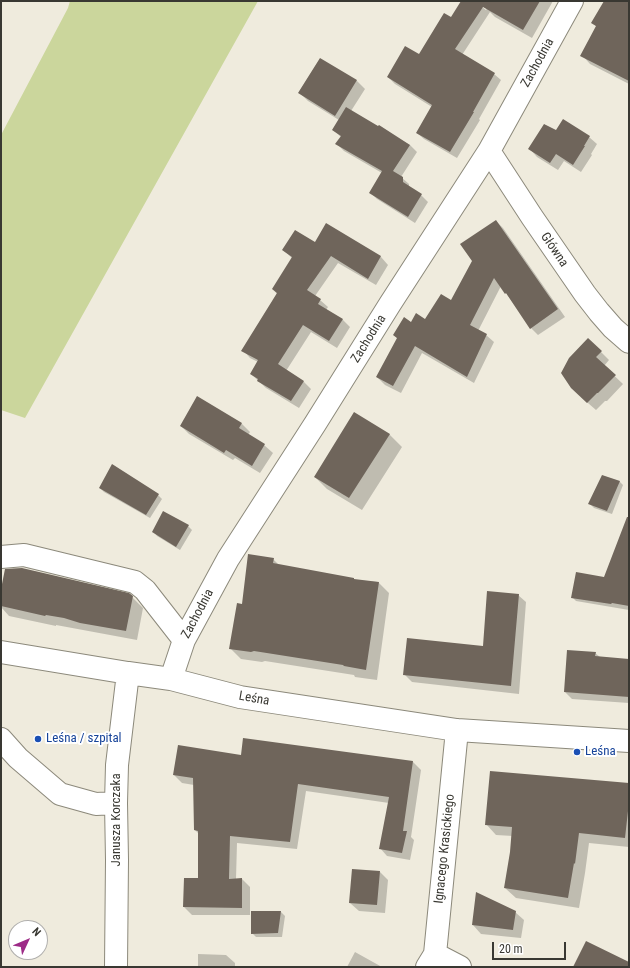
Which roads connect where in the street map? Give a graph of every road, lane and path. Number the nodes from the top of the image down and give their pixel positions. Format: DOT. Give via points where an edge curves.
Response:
graph roads {
  1 [pos="572,1"];
  2 [pos="489,151"];
  3 [pos="629,342"];
  4 [pos="1,557"];
  5 [pos="184,640"];
  6 [pos="1,652"];
  7 [pos="128,673"];
  8 [pos="171,679"];
  9 [pos="457,730"];
  10 [pos="1,739"];
  11 [pos="629,741"];
  12 [pos="116,803"];
  13 [pos="431,960"];
  14 [pos="116,967"];
  15 [pos="460,967"];
  1 -- 2 [label="street, Zachodnia"];
  2 -- 3 [label="street, Główna" via="585,294 613,328"];
  2 -- 5 [label="street, Zachodnia" via="228,559"];
  4 -- 5 [label="street" via="24,555 135,582 145,590"];
  5 -- 8 [label="street, Zachodnia"];
  6 -- 7 [label="street, Leśna"];
  7 -- 8 [label="street, Leśna"];
  7 -- 12 [label="street, Janusza Korczaka" via="117,765"];
  8 -- 9 [label="street, Leśna" via="240,697"];
  9 -- 11 [label="street, Leśna"];
  9 -- 13 [label="street, Ignacego Krasickiego"];
  10 -- 12 [label="street" via="18,758 60,794 96,804"];
  12 -- 14 [label="street, Janusza Korczaka"];
  13 -- 15 [label="street"];
}
